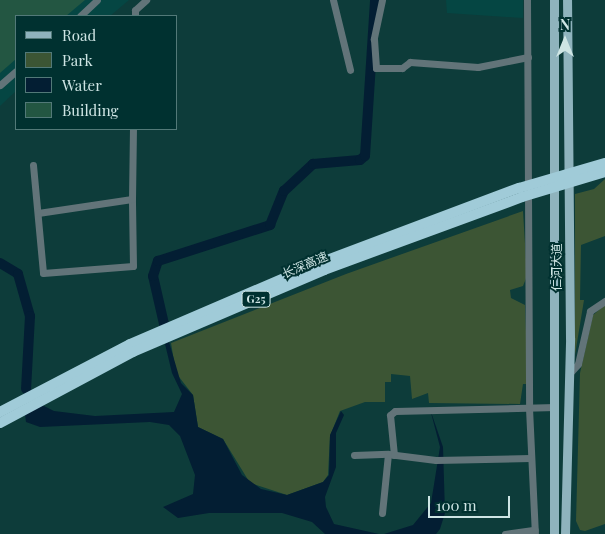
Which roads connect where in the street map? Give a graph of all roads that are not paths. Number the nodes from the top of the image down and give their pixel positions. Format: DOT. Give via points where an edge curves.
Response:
graph roads {
  1 [pos="146,0"];
  2 [pos="333,0"];
  3 [pos="382,0"];
  4 [pos="528,0"];
  5 [pos="554,0"];
  6 [pos="567,0"];
  7 [pos="95,1"];
  8 [pos="81,15"];
  9 [pos="135,15"];
  10 [pos="528,57"];
  11 [pos="350,70"];
  12 [pos="15,72"];
  13 [pos="0,85"];
  14 [pos="133,130"];
  15 [pos="605,162"];
  16 [pos="33,166"];
  17 [pos="586,172"];
  18 [pos="605,172"];
  19 [pos="520,193"];
  20 [pos="132,199"];
  21 [pos="38,213"];
  22 [pos="605,301"];
  23 [pos="569,374"];
  24 [pos="554,407"];
  25 [pos="529,408"];
  26 [pos="0,412"];
  27 [pos="0,423"];
  28 [pos="391,454"];
  29 [pos="354,455"];
  30 [pos="530,458"];
  31 [pos="382,513"];
  32 [pos="535,532"];
  33 [pos="505,534"];
  34 [pos="554,534"];
  35 [pos="565,534"];
  1 -- 9 [label="street" via="135,10"];
  2 -- 11 [label="street"];
  3 -- 10 [label="street" via="374,39 376,68 402,68 410,62 478,67"];
  4 -- 10 [label="street"];
  5 -- 24 [label="main road, 仁河大道"];
  6 -- 23 [label="main road, 仁河大道"];
  7 -- 8 [label="street"];
  10 -- 25 [label="street"];
  12 -- 13 [label="street"];
  14 -- 20 [label="street"];
  15 -- 17 [label="highway, 长深高速 / G25"];
  16 -- 21 [label="street"];
  17 -- 18 [label="highway, 长深高速 / G25"];
  17 -- 19 [label="highway, 长深高速 / G25"];
  19 -- 26 [label="highway, 长深高速 / G25" via="247,294 130,344"];
  19 -- 27 [label="highway, 长深高速 / G25" via="324,270 142,348"];
  20 -- 21 [label="street"];
  20 -- 21 [label="street" via="132,266 43,272"];
  22 -- 23 [label="street" via="590,311 578,364"];
  23 -- 35 [label="main road, 仁河大道"];
  24 -- 25 [label="street"];
  24 -- 34 [label="main road, 仁河大道"];
  25 -- 28 [label="street" via="395,411 390,415"];
  25 -- 30 [label="street"];
  28 -- 29 [label="street"];
  28 -- 30 [label="street" via="436,460"];
  28 -- 31 [label="street"];
  30 -- 32 [label="street"];
  32 -- 33 [label="street"];
}
